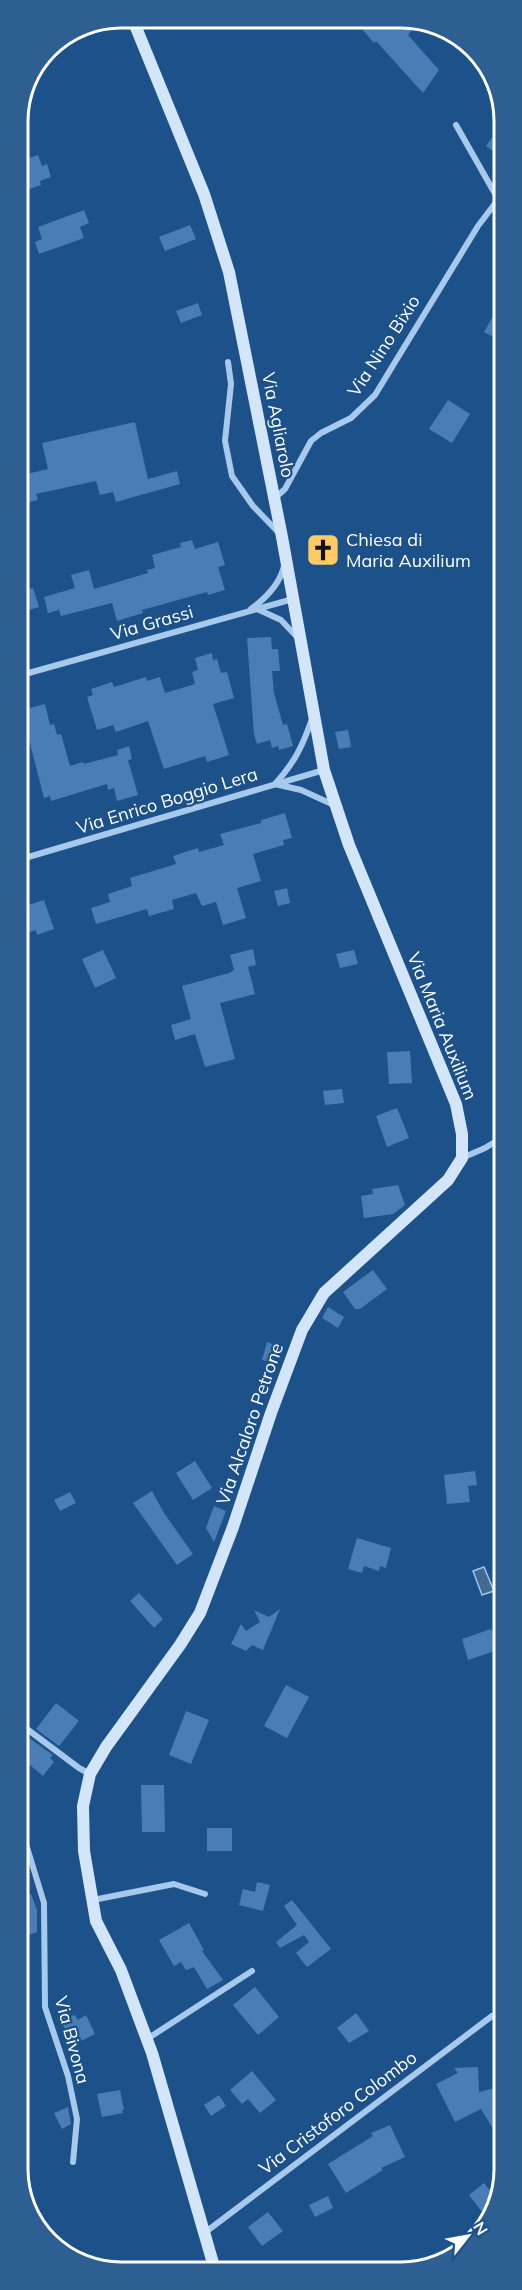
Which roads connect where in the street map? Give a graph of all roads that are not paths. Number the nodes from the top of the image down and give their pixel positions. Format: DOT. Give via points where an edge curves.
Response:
graph roads {
  1 [pos="136,28"];
  2 [pos="456,125"];
  3 [pos="494,192"];
  4 [pos="494,204"];
  5 [pos="228,362"];
  6 [pos="275,499"];
  7 [pos="282,537"];
  8 [pos="286,556"];
  9 [pos="294,598"];
  10 [pos="257,609"];
  11 [pos="247,612"];
  12 [pos="302,645"];
  13 [pos="29,673"];
  14 [pos="314,713"];
  15 [pos="324,770"];
  16 [pos="275,784"];
  17 [pos="336,806"];
  18 [pos="29,858"];
  19 [pos="494,1143"];
  20 [pos="462,1158"];
  21 [pos="28,1730"];
  22 [pos="90,1774"];
  23 [pos="28,1851"];
  24 [pos="205,1894"];
  25 [pos="92,1900"];
  26 [pos="252,1971"];
  27 [pos="492,2016"];
  28 [pos="146,2039"];
  29 [pos="73,2162"];
  30 [pos="203,2234"];
  31 [pos="212,2262"];
  1 -- 6 [label="street, Via Agliarolo" via="204,194 229,273"];
  2 -- 3 [label="street"];
  4 -- 6 [label="street, Via Nino Bixio" via="375,395 351,418 311,441 285,489"];
  5 -- 7 [label="street" via="231,384 225,441 232,476"];
  6 -- 7 [label="street, Via Agliarolo"];
  7 -- 8 [label="street, Via Agliarolo"];
  8 -- 9 [label="street, Via Agliarolo"];
  8 -- 11 [label="street" via="282,574 272,589"];
  9 -- 10 [label="street, Via Grassi"];
  9 -- 12 [label="street, Via Agliarolo"];
  10 -- 11 [label="street, Via Grassi"];
  10 -- 12 [label="street" via="281,620"];
  11 -- 13 [label="street, Via Grassi"];
  12 -- 14 [label="street, Via Agliarolo"];
  14 -- 15 [label="street, Via Maria Auxilium"];
  14 -- 16 [label="street" via="303,747"];
  15 -- 16 [label="street, Via Enrico Boggio Lera"];
  15 -- 17 [label="street, Via Maria Auxilium"];
  16 -- 17 [label="street" via="301,790"];
  16 -- 18 [label="street, Via Enrico Boggio Lera"];
  17 -- 20 [label="street, Via Maria Auxilium" via="456,1104"];
  19 -- 20 [label="street"];
  20 -- 22 [label="street, Via Alcaloro Petrone" via="429,1199 324,1293 298,1340 200,1613"];
  21 -- 22 [label="street"];
  22 -- 25 [label="street, Via Alcaloro Petrone" via="83,1806 84,1851"];
  23 -- 29 [label="street, Via Bivona" via="44,1903 45,2007 68,2076 77,2119"];
  24 -- 25 [label="street" via="174,1884"];
  25 -- 28 [label="street, Via Alcaloro Petrone" via="96,1921 121,1970"];
  26 -- 28 [label="street"];
  27 -- 30 [label="street, Via Cristoforo Colombo"];
  28 -- 30 [label="street, Via Alcaloro Petrone"];
  30 -- 31 [label="street, Via Alcaloro Petrone"];
}
